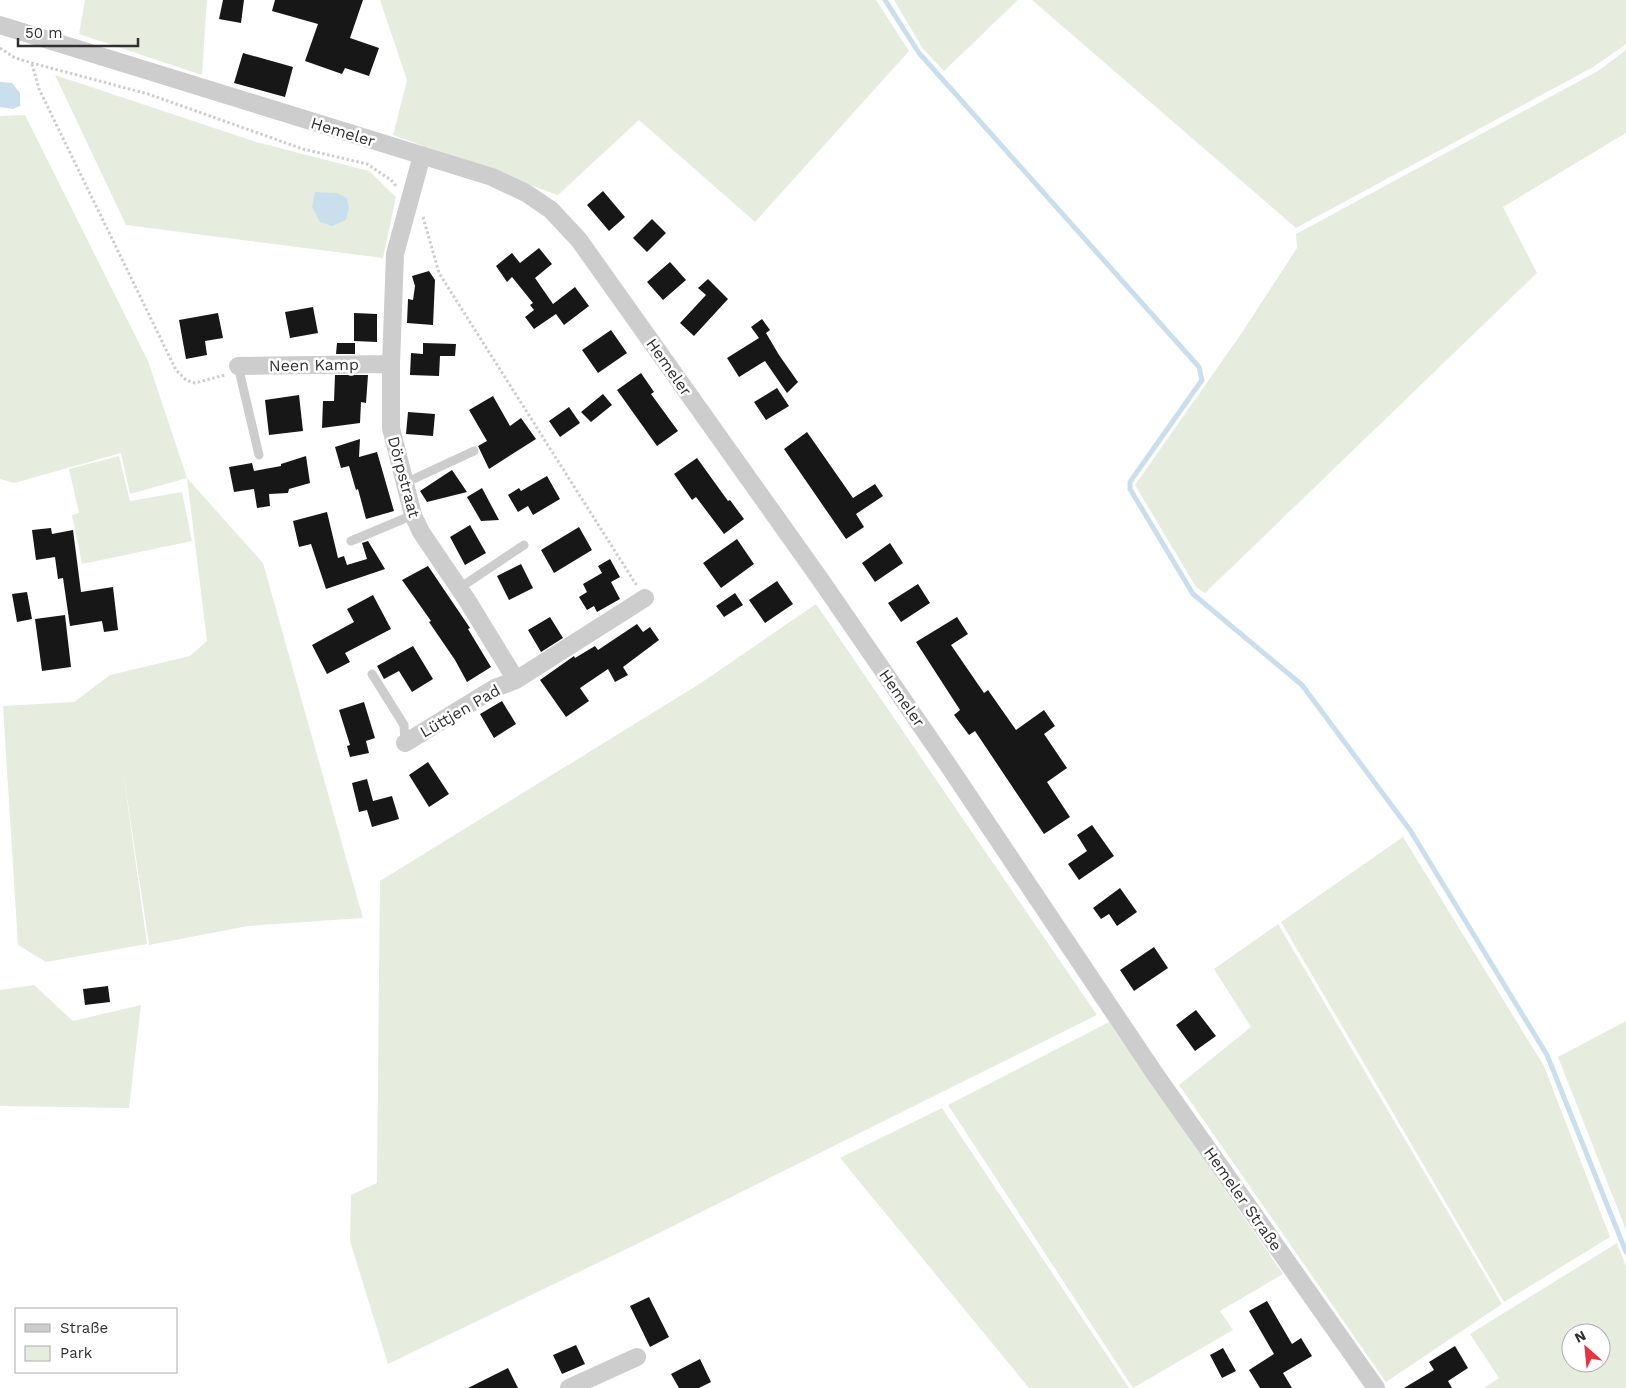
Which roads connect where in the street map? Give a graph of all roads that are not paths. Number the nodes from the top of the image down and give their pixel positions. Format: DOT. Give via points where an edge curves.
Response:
graph roads {
  1 [pos="0,26"];
  2 [pos="422,155"];
  3 [pos="391,364"];
  4 [pos="238,366"];
  5 [pos="474,451"];
  6 [pos="259,455"];
  7 [pos="405,483"];
  8 [pos="413,515"];
  9 [pos="351,540"];
  10 [pos="524,545"];
  11 [pos="458,590"];
  12 [pos="645,598"];
  13 [pos="372,674"];
  14 [pos="516,680"];
  15 [pos="405,743"];
  16 [pos="1110,1009"];
  17 [pos="637,1357"];
  18 [pos="569,1388"];
  19 [pos="1376,1388"];
  1 -- 2 [label="street, Hemeler"];
  2 -- 3 [label="street, Dörpstraat" via="395,254"];
  2 -- 16 [label="street, Hemeler" via="492,177 526,193 551,210 578,240 826,587"];
  3 -- 4 [label="street, Neen Kamp"];
  3 -- 7 [label="street, Dörpstraat" via="391,428"];
  4 -- 6 [label="lane"];
  5 -- 7 [label="lane"];
  7 -- 8 [label="street, Dörpstraat"];
  8 -- 9 [label="lane"];
  8 -- 11 [label="street, Dörpstraat" via="420,532"];
  10 -- 11 [label="lane"];
  11 -- 14 [label="street, Dörpstraat"];
  12 -- 14 [label="street"];
  13 -- 15 [label="lane" via="404,725"];
  14 -- 15 [label="street, Lüttjen Pad" via="495,688"];
  16 -- 19 [label="street, Hemeler Straße"];
  17 -- 18 [label="street"];
}
